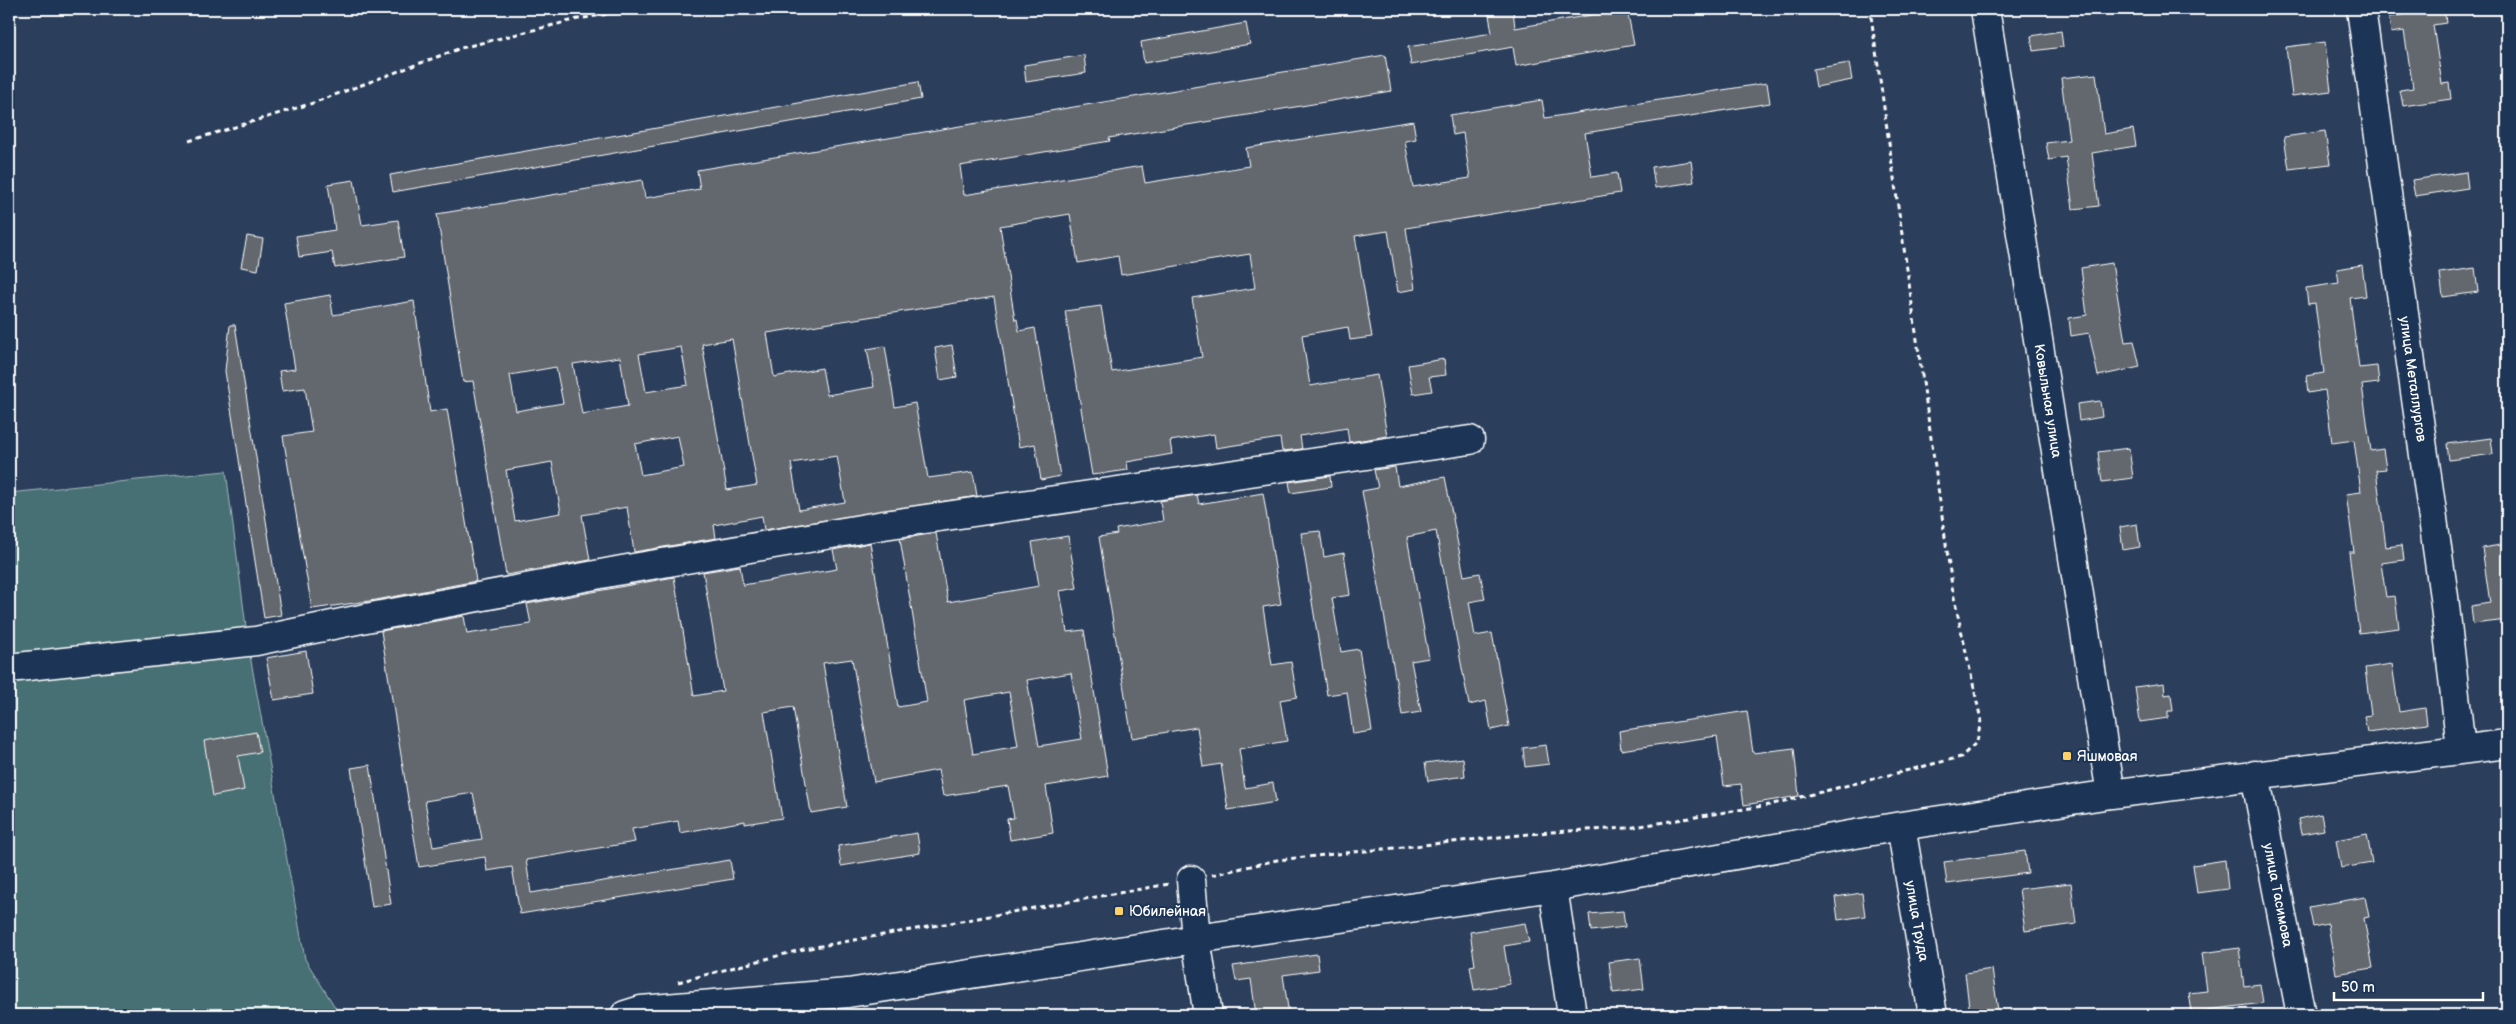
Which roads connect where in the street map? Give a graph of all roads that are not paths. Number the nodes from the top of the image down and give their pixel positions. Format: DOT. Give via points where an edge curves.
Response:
graph roads {
  1 [pos="1985,9"];
  2 [pos="2361,9"];
  3 [pos="1470,440"];
  4 [pos="9,668"];
  5 [pos="2507,744"];
  6 [pos="2461,749"];
  7 [pos="2255,775"];
  8 [pos="2111,794"];
  9 [pos="1901,826"];
  10 [pos="1191,880"];
  11 [pos="1553,888"];
  12 [pos="1196,939"];
  13 [pos="850,1004"];
  14 [pos="625,1015"];
  15 [pos="1208,1015"];
  16 [pos="1572,1015"];
  17 [pos="1933,1015"];
  18 [pos="2301,1015"];
  1 -- 8 [label="street, Ковыльная улица"];
  2 -- 6 [label="street, улица Металлургов" via="2444,597"];
  3 -- 4 [label="street" via="884,525 613,572 256,641"];
  5 -- 6 [label="street"];
  6 -- 7 [label="street"];
  7 -- 8 [label="street"];
  7 -- 18 [label="street, улица Тасимова"];
  8 -- 9 [label="street"];
  9 -- 11 [label="street"];
  9 -- 17 [label="street, улица Труда"];
  10 -- 12 [label="street"];
  11 -- 12 [label="street"];
  11 -- 16 [label="street"];
  12 -- 13 [label="street"];
  12 -- 15 [label="street"];
  13 -- 14 [label="street" via="641,1010"];
}
